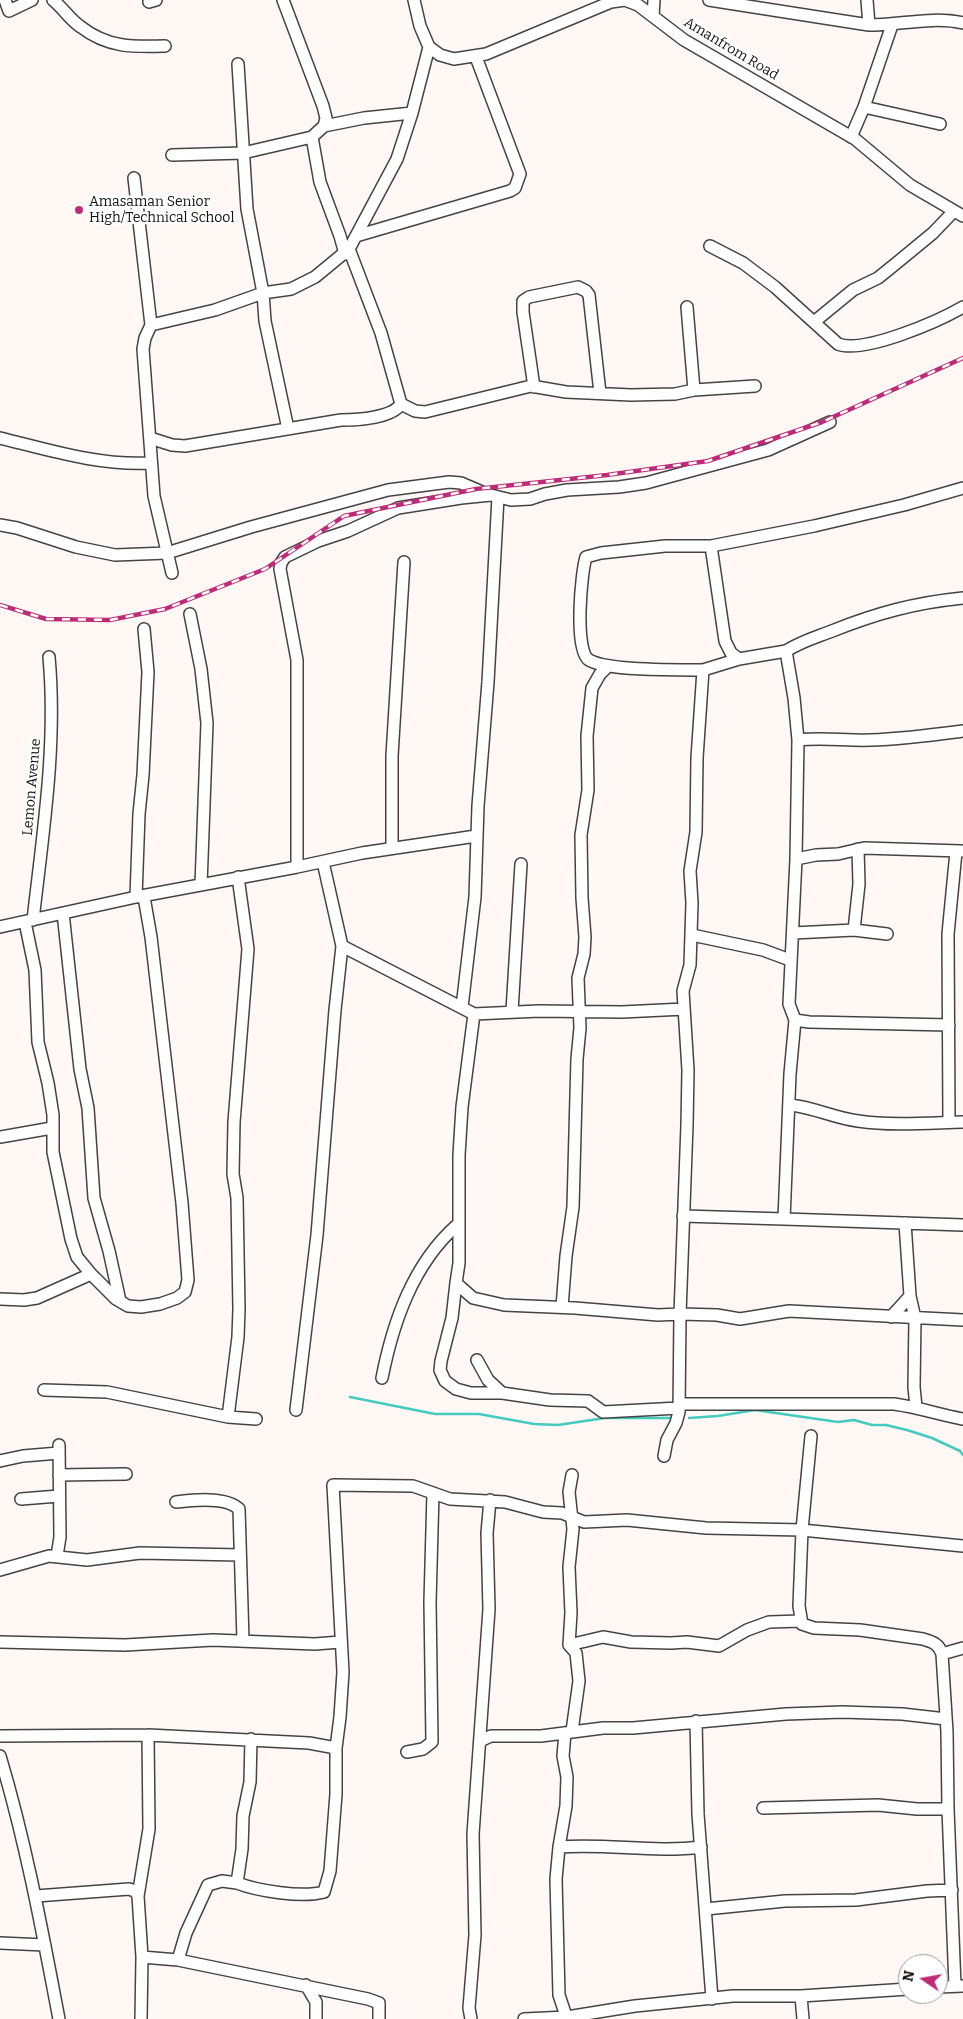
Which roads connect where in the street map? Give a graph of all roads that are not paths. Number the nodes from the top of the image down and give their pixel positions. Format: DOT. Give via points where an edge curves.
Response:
graph roads {
  1 [pos="5,0"];
  2 [pos="32,0"];
  3 [pos="53,0"];
  4 [pos="283,0"];
  5 [pos="414,0"];
  6 [pos="654,0"];
  7 [pos="709,0"];
  8 [pos="867,0"];
  9 [pos="653,16"];
  10 [pos="963,23"];
  11 [pos="869,25"];
  12 [pos="892,25"];
  13 [pos="165,46"];
  14 [pos="429,47"];
  15 [pos="476,57"];
  16 [pos="238,64"];
  17 [pos="864,107"];
  18 [pos="412,113"];
  19 [pos="940,124"];
  20 [pos="324,126"];
  21 [pos="851,137"];
  22 [pos="312,138"];
  23 [pos="243,153"];
  24 [pos="172,154"];
  25 [pos="134,178"];
  26 [pos="959,214"];
  27 [pos="356,236"];
  28 [pos="710,246"];
  29 [pos="347,251"];
  30 [pos="263,293"];
  31 [pos="686,307"];
  32 [pos="963,308"];
  33 [pos="814,322"];
  34 [pos="151,326"];
  35 [pos="755,386"];
  36 [pos="534,387"];
  37 [pos="694,390"];
  38 [pos="600,393"];
  39 [pos="402,404"];
  40 [pos="830,422"];
  41 [pos="288,429"];
  42 [pos="0,438"];
  43 [pos="150,438"];
  44 [pos="151,463"];
  45 [pos="963,488"];
  46 [pos="494,496"];
  47 [pos="0,525"];
  48 [pos="711,546"];
  49 [pos="167,553"];
  50 [pos="404,562"];
  51 [pos="172,573"];
  52 [pos="963,598"];
  53 [pos="190,614"];
  54 [pos="144,629"];
  55 [pos="786,651"];
  56 [pos="49,657"];
  57 [pos="733,658"];
  58 [pos="588,660"];
  59 [pos="608,666"];
  60 [pos="702,670"];
  61 [pos="592,688"];
  62 [pos="963,731"];
  63 [pos="798,740"];
  64 [pos="476,836"];
  65 [pos="392,848"];
  66 [pos="858,849"];
  67 [pos="959,852"];
  68 [pos="796,859"];
  69 [pos="323,862"];
  70 [pos="521,864"];
  71 [pos="297,867"];
  72 [pos="238,877"];
  73 [pos="201,885"];
  74 [pos="140,897"];
  75 [pos="63,914"];
  76 [pos="29,921"];
  77 [pos="0,927"];
  78 [pos="854,930"];
  79 [pos="793,933"];
  80 [pos="887,934"];
  81 [pos="692,935"];
  82 [pos="342,946"];
  83 [pos="790,960"];
  84 [pos="462,1006"];
  85 [pos="684,1009"];
  86 [pos="512,1011"];
  87 [pos="580,1011"];
  88 [pos="474,1014"];
  89 [pos="795,1020"];
  90 [pos="949,1025"];
  91 [pos="790,1105"];
  92 [pos="949,1122"];
  93 [pos="963,1122"];
  94 [pos="52,1128"];
  95 [pos="0,1137"];
  96 [pos="683,1216"];
  97 [pos="784,1219"];
  98 [pos="905,1223"];
  99 [pos="457,1225"];
  100 [pos="963,1225"];
  101 [pos="91,1274"];
  102 [pos="456,1283"];
  103 [pos="910,1296"];
  104 [pos="0,1299"];
  105 [pos="120,1301"];
  106 [pos="562,1307"];
  107 [pos="680,1314"];
  108 [pos="892,1317"];
  109 [pos="915,1318"];
  110 [pos="963,1320"];
  111 [pos="477,1360"];
  112 [pos="382,1378"];
  113 [pos="44,1390"];
  114 [pos="502,1393"];
  115 [pos="679,1406"];
  116 [pos="916,1407"];
  117 [pos="296,1410"];
  118 [pos="228,1417"];
  119 [pos="256,1419"];
  120 [pos="963,1419"];
  121 [pos="811,1436"];
  122 [pos="664,1456"];
  123 [pos="0,1461"];
  124 [pos="126,1474"];
  125 [pos="59,1475"];
  126 [pos="572,1475"];
  127 [pos="433,1493"];
  128 [pos="59,1496"];
  129 [pos="21,1499"];
  130 [pos="490,1500"];
  131 [pos="176,1502"];
  132 [pos="572,1517"];
  133 [pos="802,1530"];
  134 [pos="963,1546"];
  135 [pos="240,1555"];
  136 [pos="57,1556"];
  137 [pos="0,1570"];
  138 [pos="801,1621"];
  139 [pos="243,1640"];
  140 [pos="0,1642"];
  141 [pos="340,1642"];
  142 [pos="569,1646"];
  143 [pos="963,1648"];
  144 [pos="942,1654"];
  145 [pos="946,1719"];
  146 [pos="696,1721"];
  147 [pos="568,1732"];
  148 [pos="148,1735"];
  149 [pos="0,1736"];
  150 [pos="251,1740"];
  151 [pos="480,1741"];
  152 [pos="336,1748"];
  153 [pos="407,1752"];
  154 [pos="0,1756"];
  155 [pos="763,1808"];
  156 [pos="948,1809"];
  157 [pos="559,1847"];
  158 [pos="701,1847"];
  159 [pos="237,1883"];
  160 [pos="952,1890"];
  161 [pos="36,1896"];
  162 [pos="138,1896"];
  163 [pos="706,1909"];
  164 [pos="0,1943"];
  165 [pos="45,1945"];
  166 [pos="142,1957"];
  167 [pos="178,1960"];
  168 [pos="306,1985"];
  169 [pos="959,1986"];
  170 [pos="898,1990"];
  171 [pos="801,1996"];
  172 [pos="712,1999"];
  173 [pos="567,2018"];
  174 [pos="59,2019"];
  175 [pos="141,2019"];
  176 [pos="316,2019"];
  177 [pos="380,2019"];
  178 [pos="471,2019"];
  179 [pos="524,2019"];
  180 [pos="803,2019"];
  1 -- 2 [label="street" via="9,11"];
  3 -- 13 [label="street" via="80,27 104,41 140,48"];
  4 -- 20 [label="street" via="323,106"];
  5 -- 14 [label="street"];
  6 -- 9 [label="street"];
  7 -- 11 [label="street"];
  8 -- 11 [label="street"];
  9 -- 15 [label="street, Amanfrom Road" via="632,2 611,2"];
  9 -- 21 [label="street, Amanfrom Road" via="690,44"];
  10 -- 12 [label="street"];
  11 -- 12 [label="street"];
  12 -- 17 [label="street"];
  14 -- 15 [label="street, Amanfrom Road" via="447,58"];
  14 -- 18 [label="street"];
  15 -- 27 [label="street" via="520,174 515,188"];
  16 -- 23 [label="street"];
  17 -- 19 [label="street"];
  17 -- 21 [label="street"];
  18 -- 20 [label="street"];
  18 -- 27 [label="street" via="397,159"];
  20 -- 22 [label="street"];
  21 -- 26 [label="street, Amanfrom Road" via="910,185"];
  22 -- 23 [label="street"];
  22 -- 29 [label="street" via="320,182"];
  23 -- 24 [label="street"];
  23 -- 30 [label="street" via="247,209"];
  25 -- 34 [label="street"];
  26 -- 33 [label="street" via="878,278 853,290"];
  27 -- 29 [label="street"];
  28 -- 33 [label="street" via="743,263"];
  29 -- 30 [label="street" via="315,277 291,289"];
  29 -- 39 [label="street" via="381,333"];
  30 -- 34 [label="street" via="215,310"];
  30 -- 41 [label="street" via="265,321"];
  31 -- 37 [label="street"];
  32 -- 33 [label="street" via="884,340 853,347 838,344"];
  34 -- 43 [label="street" via="143,349"];
  35 -- 37 [label="street"];
  36 -- 38 [label="street"];
  36 -- 38 [label="street" via="524,301 529,297 578,287 589,295"];
  36 -- 39 [label="street" via="425,412"];
  37 -- 38 [label="street" via="675,394"];
  39 -- 41 [label="street" via="398,410 359,420"];
  40 -- 46 [label="street" via="768,450 646,483 619,488 567,490 530,499 511,500"];
  41 -- 43 [label="street" via="185,446"];
  42 -- 44 [label="street" via="94,459"];
  43 -- 44 [label="street"];
  44 -- 49 [label="street" via="154,496"];
  45 -- 48 [label="street" via="814,526"];
  46 -- 49 [label="street" via="461,483 449,482 388,490"];
  46 -- 64 [label="street" via="489,672"];
  46 -- 71 [label="street" via="398,508 318,541 281,562 297,660"];
  47 -- 49 [label="street" via="116,555"];
  48 -- 57 [label="street" via="724,632"];
  48 -- 58 [label="street" via="665,546 610,551 586,557 580,640 582,652"];
  49 -- 51 [label="street"];
  50 -- 65 [label="street" via="392,756"];
  52 -- 55 [label="street" via="914,604 861,619 802,641"];
  53 -- 73 [label="street" via="207,723"];
  54 -- 74 [label="street" via="148,672 139,814"];
  55 -- 57 [label="street"];
  55 -- 63 [label="street"];
  56 -- 76 [label="street, Lemon Avenue" via="52,704 50,756"];
  57 -- 60 [label="street"];
  58 -- 59 [label="street"];
  58 -- 61 [label="street"];
  59 -- 60 [label="street"];
  59 -- 61 [label="street"];
  60 -- 81 [label="street" via="696,832 690,871"];
  61 -- 87 [label="street" via="587,736 588,790 581,835 585,937 577,992"];
  62 -- 63 [label="street" via="899,739"];
  63 -- 68 [label="street"];
  64 -- 65 [label="street"];
  64 -- 84 [label="street" via="472,932"];
  65 -- 69 [label="street"];
  66 -- 67 [label="street"];
  66 -- 68 [label="street"];
  66 -- 78 [label="street"];
  67 -- 90 [label="street" via="948,934"];
  68 -- 79 [label="street"];
  69 -- 71 [label="street"];
  69 -- 82 [label="street"];
  70 -- 86 [label="street"];
  71 -- 72 [label="street"];
  72 -- 73 [label="street"];
  72 -- 118 [label="street" via="248,949 234,1122 239,1309"];
  73 -- 74 [label="street"];
  74 -- 75 [label="street"];
  74 -- 105 [label="street" via="151,937 188,1280 185,1292 160,1304 141,1307 128,1306"];
  75 -- 76 [label="street"];
  75 -- 105 [label="street" via="80,1069 88,1108 94,1198"];
  76 -- 77 [label="street"];
  76 -- 94 [label="street, Lemon Avenue" via="38,1042 49,1087"];
  78 -- 79 [label="street"];
  78 -- 80 [label="street"];
  79 -- 83 [label="street"];
  81 -- 83 [label="street" via="763,950"];
  81 -- 85 [label="street" via="690,965 683,990"];
  82 -- 84 [label="street"];
  82 -- 117 [label="street" via="317,1235"];
  83 -- 89 [label="street" via="789,1004"];
  84 -- 88 [label="street"];
  85 -- 87 [label="street"];
  85 -- 96 [label="street" via="688,1070"];
  86 -- 87 [label="street"];
  86 -- 88 [label="street"];
  87 -- 106 [label="street" via="573,1207"];
  88 -- 99 [label="street" via="461,1125"];
  89 -- 90 [label="street"];
  89 -- 91 [label="street"];
  90 -- 92 [label="street"];
  91 -- 92 [label="street" via="857,1121"];
  91 -- 97 [label="street"];
  92 -- 93 [label="street"];
  94 -- 95 [label="street"];
  94 -- 101 [label="street, Lemon Avenue" via="52,1152 71,1239 77,1257"];
  96 -- 97 [label="street"];
  96 -- 107 [label="street"];
  97 -- 98 [label="street"];
  98 -- 100 [label="street"];
  98 -- 103 [label="street"];
  99 -- 102 [label="street" via="459,1263"];
  99 -- 112 [label="street" via="410,1285"];
  101 -- 104 [label="street" via="37,1298"];
  101 -- 105 [label="street, Lemon Avenue"];
  102 -- 106 [label="street" via="473,1298 489,1303"];
  102 -- 114 [label="street" via="440,1370 445,1381 456,1389 471,1393"];
  103 -- 108 [label="street"];
  103 -- 109 [label="street"];
  106 -- 107 [label="street" via="648,1315"];
  107 -- 108 [label="street" via="740,1319 789,1311"];
  107 -- 115 [label="street"];
  108 -- 109 [label="street"];
  109 -- 110 [label="street"];
  109 -- 116 [label="street"];
  111 -- 114 [label="street" via="488,1380"];
  113 -- 118 [label="street" via="107,1392"];
  114 -- 115 [label="street" via="550,1400 588,1401 602,1412"];
  115 -- 116 [label="street" via="894,1404"];
  115 -- 122 [label="street"];
  116 -- 120 [label="street"];
  118 -- 119 [label="street"];
  121 -- 133 [label="street"];
  123 -- 125 [label="street" via="59,1449"];
  124 -- 125 [label="street"];
  125 -- 128 [label="street"];
  126 -- 132 [label="street" via="569,1506"];
  127 -- 130 [label="street" via="450,1499"];
  127 -- 141 [label="street" via="413,1486 333,1485"];
  127 -- 153 [label="street" via="430,1602 432,1742 423,1749"];
  128 -- 129 [label="street"];
  128 -- 136 [label="street"];
  130 -- 132 [label="street"];
  130 -- 151 [label="street" via="487,1533 489,1609"];
  131 -- 135 [label="street" via="198,1499 236,1506 239,1509"];
  132 -- 133 [label="street" via="584,1522 627,1520 706,1528"];
  132 -- 142 [label="street"];
  133 -- 134 [label="street"];
  133 -- 138 [label="street"];
  135 -- 136 [label="street" via="140,1553 87,1560"];
  135 -- 139 [label="street"];
  136 -- 137 [label="street"];
  138 -- 142 [label="street" via="769,1622 719,1646 603,1638"];
  138 -- 144 [label="street" via="814,1628 860,1630 924,1639 933,1642"];
  139 -- 140 [label="street" via="125,1645"];
  139 -- 141 [label="street"];
  141 -- 152 [label="street" via="342,1681"];
  142 -- 147 [label="street" via="576,1653 579,1681"];
  143 -- 144 [label="street"];
  144 -- 145 [label="street"];
  145 -- 146 [label="street" via="842,1712"];
  145 -- 156 [label="street"];
  146 -- 147 [label="street"];
  146 -- 158 [label="street"];
  147 -- 151 [label="street" via="542,1736 491,1736"];
  147 -- 157 [label="street" via="563,1756 567,1777 566,1806"];
  148 -- 149 [label="street"];
  148 -- 150 [label="street"];
  148 -- 162 [label="street" via="149,1829"];
  150 -- 152 [label="street"];
  150 -- 159 [label="street" via="250,1782 243,1816"];
  151 -- 178 [label="street" via="473,1834 475,1935 469,2001"];
  152 -- 159 [label="street" via="331,1861 324,1892 278,1891"];
  154 -- 161 [label="street"];
  155 -- 156 [label="street" via="878,1805"];
  156 -- 160 [label="street"];
  157 -- 158 [label="street"];
  157 -- 173 [label="street" via="556,1879 559,1995"];
  158 -- 163 [label="street"];
  159 -- 167 [label="street" via="208,1885 186,1933"];
  160 -- 163 [label="street" via="856,1900 785,1901"];
  160 -- 169 [label="street"];
  161 -- 162 [label="street" via="129,1889"];
  161 -- 165 [label="street"];
  162 -- 166 [label="street"];
  163 -- 172 [label="street"];
  164 -- 165 [label="street"];
  165 -- 174 [label="street"];
  166 -- 167 [label="street"];
  166 -- 175 [label="street"];
  167 -- 168 [label="street"];
  168 -- 176 [label="street" via="316,2002"];
  168 -- 177 [label="street" via="378,2003"];
  170 -- 171 [label="street"];
  171 -- 172 [label="street"];
  171 -- 180 [label="street"];
  172 -- 173 [label="street"];
  173 -- 179 [label="street"];
}
